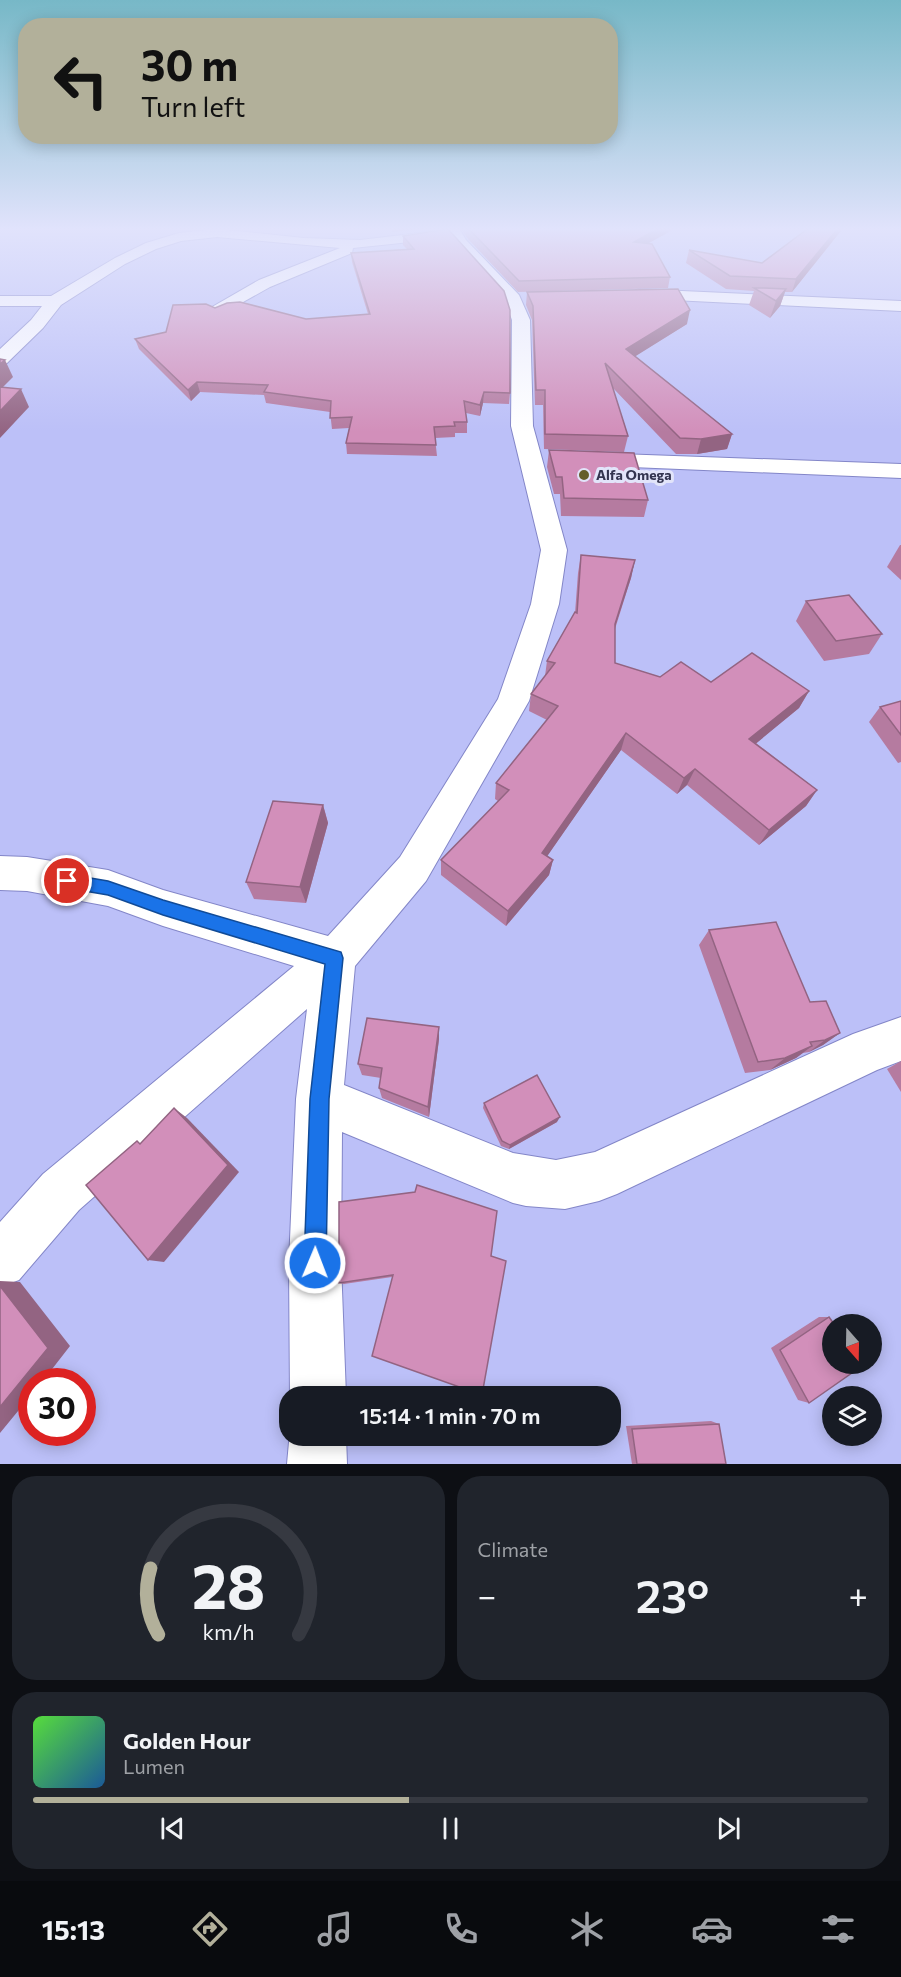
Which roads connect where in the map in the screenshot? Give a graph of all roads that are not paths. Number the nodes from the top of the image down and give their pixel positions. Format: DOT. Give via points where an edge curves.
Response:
graph roads {
  1 [pos="64,295"];
  2 [pos="242,295"];
  3 [pos="521,295"];
  4 [pos="659,295"];
  5 [pos="0,301"];
  6 [pos="55,301"];
  7 [pos="901,306"];
  8 [pos="218,311"];
  9 [pos="0,359"];
  10 [pos="550,459"];
  11 [pos="901,471"];
  12 [pos="0,873"];
  13 [pos="334,958"];
  14 [pos="901,1038"];
  15 [pos="319,1099"];
  16 [pos="0,1261"];
  17 [pos="317,1386"];
  18 [pos="317,1446"];
  19 [pos="317,1464"];
  1 -- 6 [label="street"];
  2 -- 8 [label="street"];
  3 -- 10 [label="street" via="522,426"];
  4 -- 7 [label="street"];
  5 -- 6 [label="street"];
  6 -- 9 [label="street"];
  10 -- 11 [label="street"];
  10 -- 13 [label="street" via="554,550 545,604 513,701 413,869"];
  12 -- 13 [label="street" via="108,888"];
  13 -- 15 [label="street"];
  13 -- 16 [label="street" via="61,1192"];
  14 -- 15 [label="street" via="599,1176 568,1186 540,1185 513,1178"];
  15 -- 17 [label="street"];
  18 -- 19 [label="street"];
}
